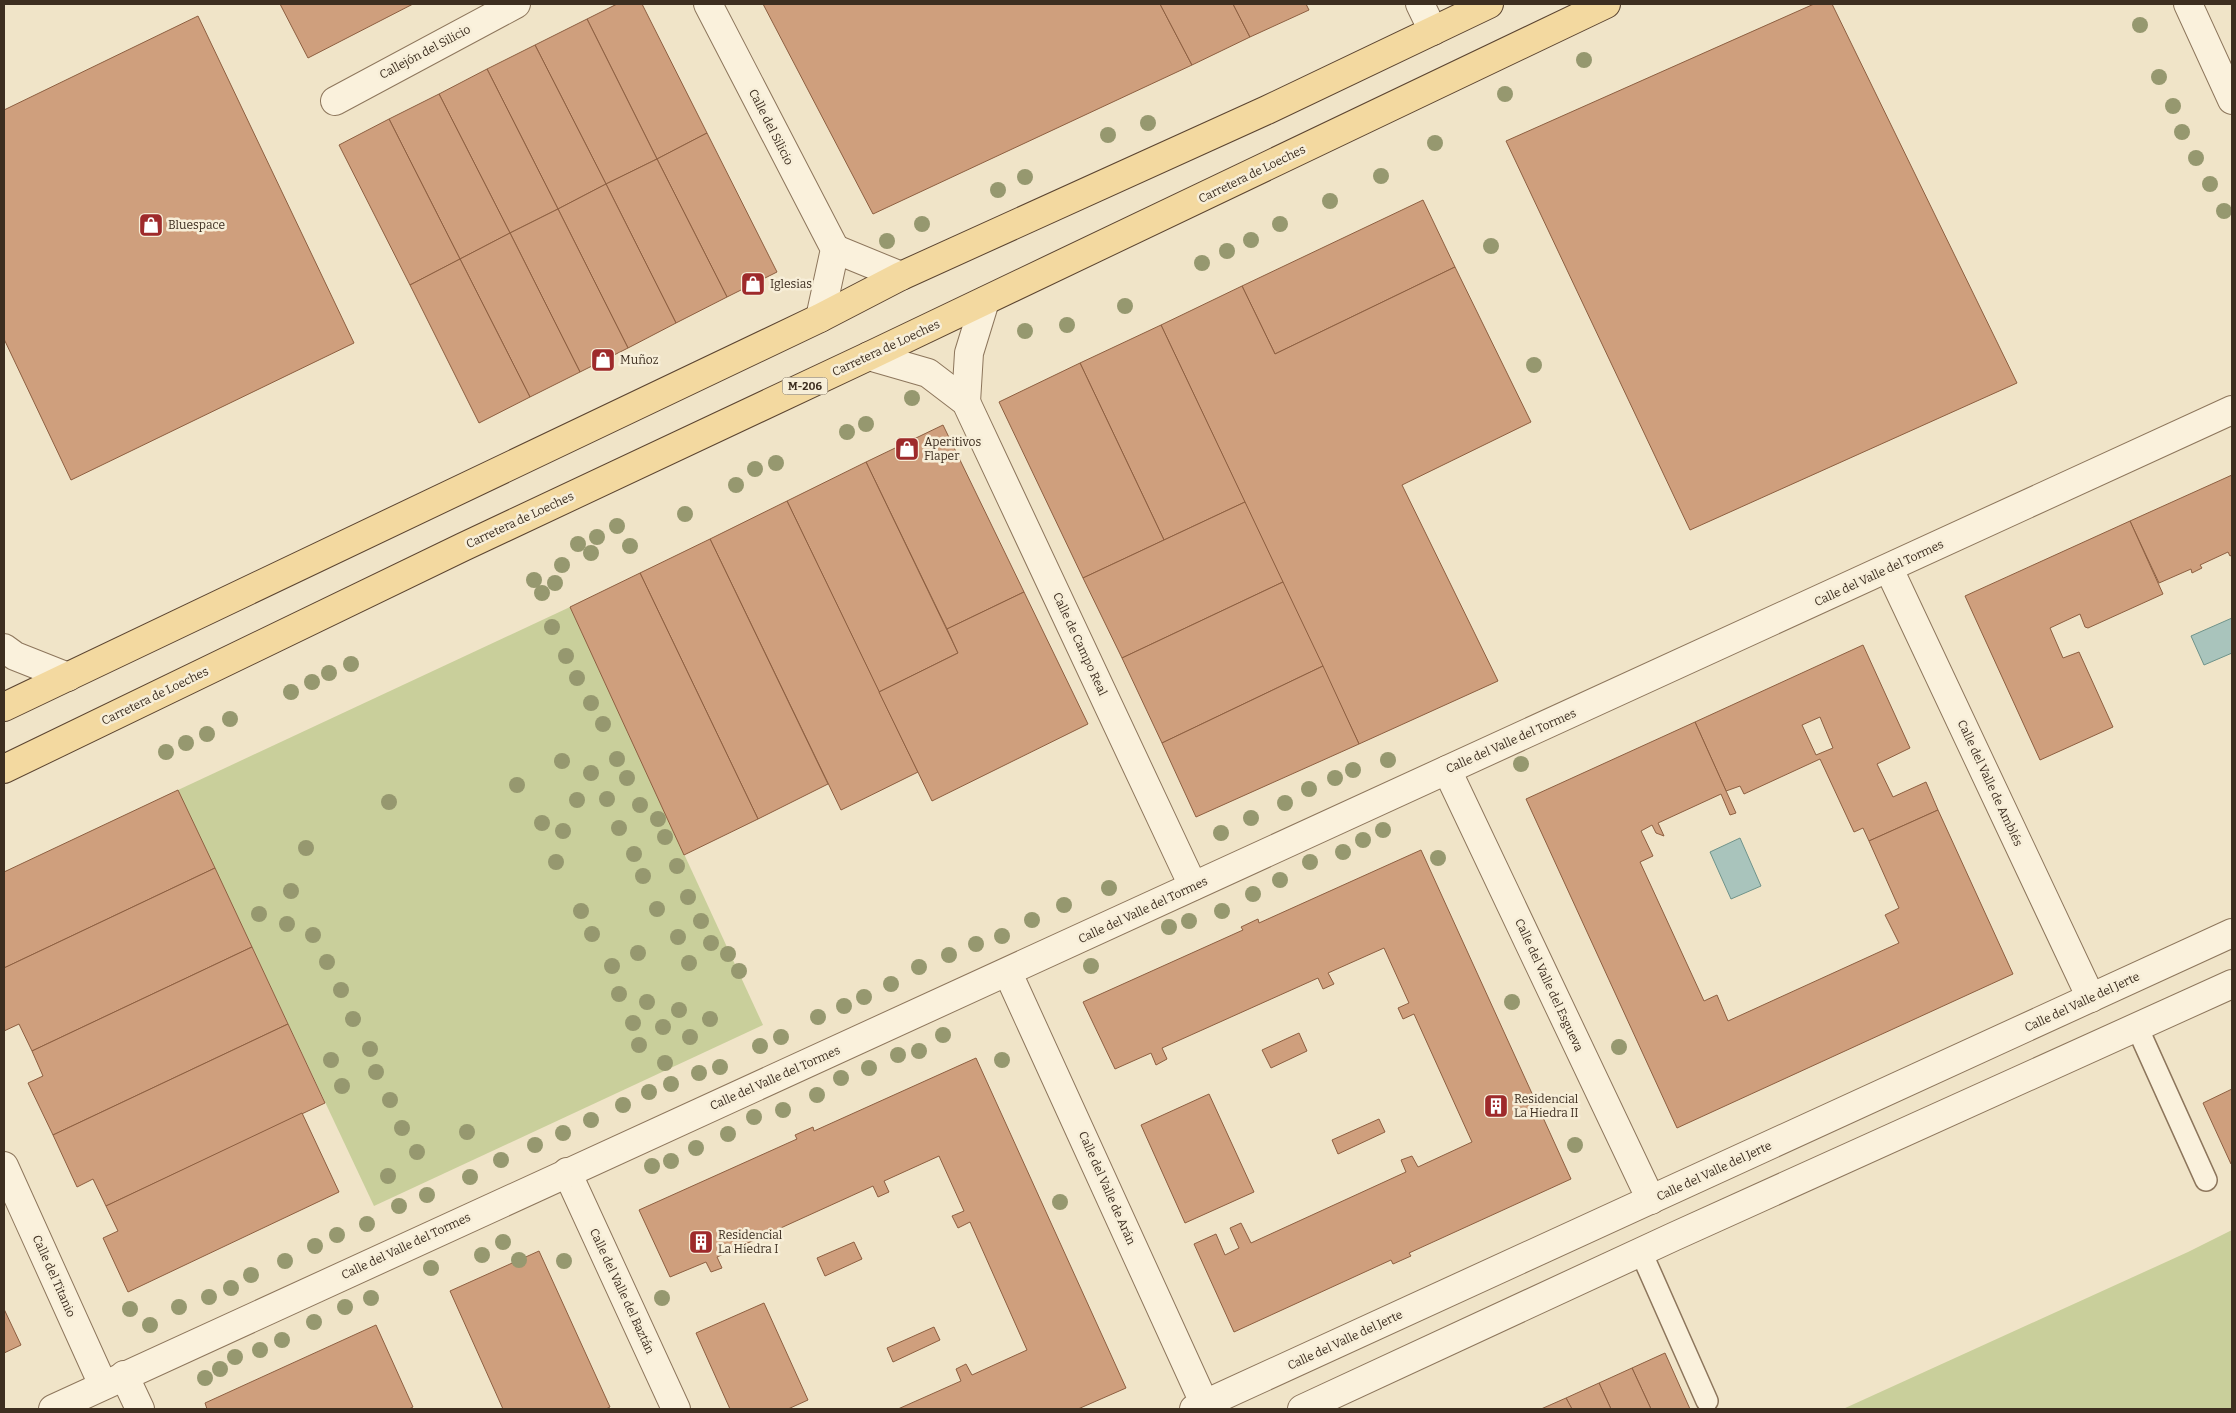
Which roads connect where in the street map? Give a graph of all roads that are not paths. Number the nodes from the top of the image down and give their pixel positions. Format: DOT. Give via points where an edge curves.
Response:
graph roads {
  1 [pos="516,4"];
  2 [pos="708,4"];
  3 [pos="1420,4"];
  4 [pos="1489,4"];
  5 [pos="1606,4"];
  6 [pos="2188,4"];
  7 [pos="1433,31"];
  8 [pos="2232,100"];
  9 [pos="335,101"];
  10 [pos="835,249"];
  11 [pos="901,276"];
  12 [pos="985,301"];
  13 [pos="820,318"];
  14 [pos="869,356"];
  15 [pos="966,402"];
  16 [pos="2232,410"];
  17 [pos="1889,569"];
  18 [pos="4,648"];
  19 [pos="68,677"];
  20 [pos="4,707"];
  21 [pos="4,769"];
  22 [pos="1447,770"];
  23 [pos="1193,886"];
  24 [pos="2232,933"];
  25 [pos="1008,973"];
  26 [pos="2232,984"];
  27 [pos="2091,998"];
  28 [pos="2137,1028"];
  29 [pos="4,1166"];
  30 [pos="567,1172"];
  31 [pos="2206,1180"];
  32 [pos="1651,1200"];
  33 [pos="1641,1252"];
  34 [pos="114,1380"];
  35 [pos="1707,1401"];
  36 [pos="1200,1407"];
  37 [pos="53,1409"];
  38 [pos="140,1409"];
  39 [pos="676,1409"];
  40 [pos="1302,1409"];
  1 -- 9 [label="street, Callejón del Silicio"];
  2 -- 10 [label="street, Calle del Silicio"];
  3 -- 7 [label="street"];
  4 -- 7 [label="main road"];
  5 -- 12 [label="main road, Carretera de Loeches / M-206"];
  6 -- 8 [label="street"];
  7 -- 11 [label="main road"];
  10 -- 11 [label="street"];
  10 -- 13 [label="street"];
  11 -- 13 [label="main road"];
  12 -- 14 [label="main road, Carretera de Loeches / M-206"];
  12 -- 15 [label="street, Calle de Campo Real" via="969,353"];
  13 -- 19 [label="main road"];
  14 -- 15 [label="street, Calle de Campo Real" via="928,373"];
  14 -- 21 [label="main road, Carretera de Loeches / M-206" via="463,547"];
  15 -- 23 [label="street, Calle de Campo Real"];
  16 -- 17 [label="street, Calle del Valle del Tormes"];
  17 -- 22 [label="street, Calle del Valle del Tormes"];
  17 -- 27 [label="street, Calle del Valle de Amblés"];
  18 -- 19 [label="street" via="15,656"];
  19 -- 20 [label="main road"];
  22 -- 23 [label="street, Calle del Valle del Tormes"];
  22 -- 32 [label="street, Calle del Valle del Esgueva"];
  23 -- 25 [label="street, Calle del Valle del Tormes"];
  24 -- 27 [label="street, Calle del Valle del Jerte"];
  25 -- 30 [label="street, Calle del Valle del Tormes"];
  25 -- 36 [label="street, Calle del Valle de Arán"];
  26 -- 28 [label="street"];
  27 -- 32 [label="street, Calle del Valle del Jerte"];
  28 -- 31 [label="lane"];
  28 -- 33 [label="street"];
  29 -- 34 [label="street, Calle del Titanio"];
  30 -- 34 [label="street, Calle del Valle del Tormes"];
  30 -- 39 [label="street, Calle del Valle del Baztán"];
  32 -- 36 [label="street, Calle del Valle del Jerte"];
  33 -- 35 [label="lane"];
  33 -- 40 [label="street"];
  34 -- 37 [label="street, Calle del Valle del Tormes"];
  34 -- 38 [label="street, Calle del Titanio"];
}
